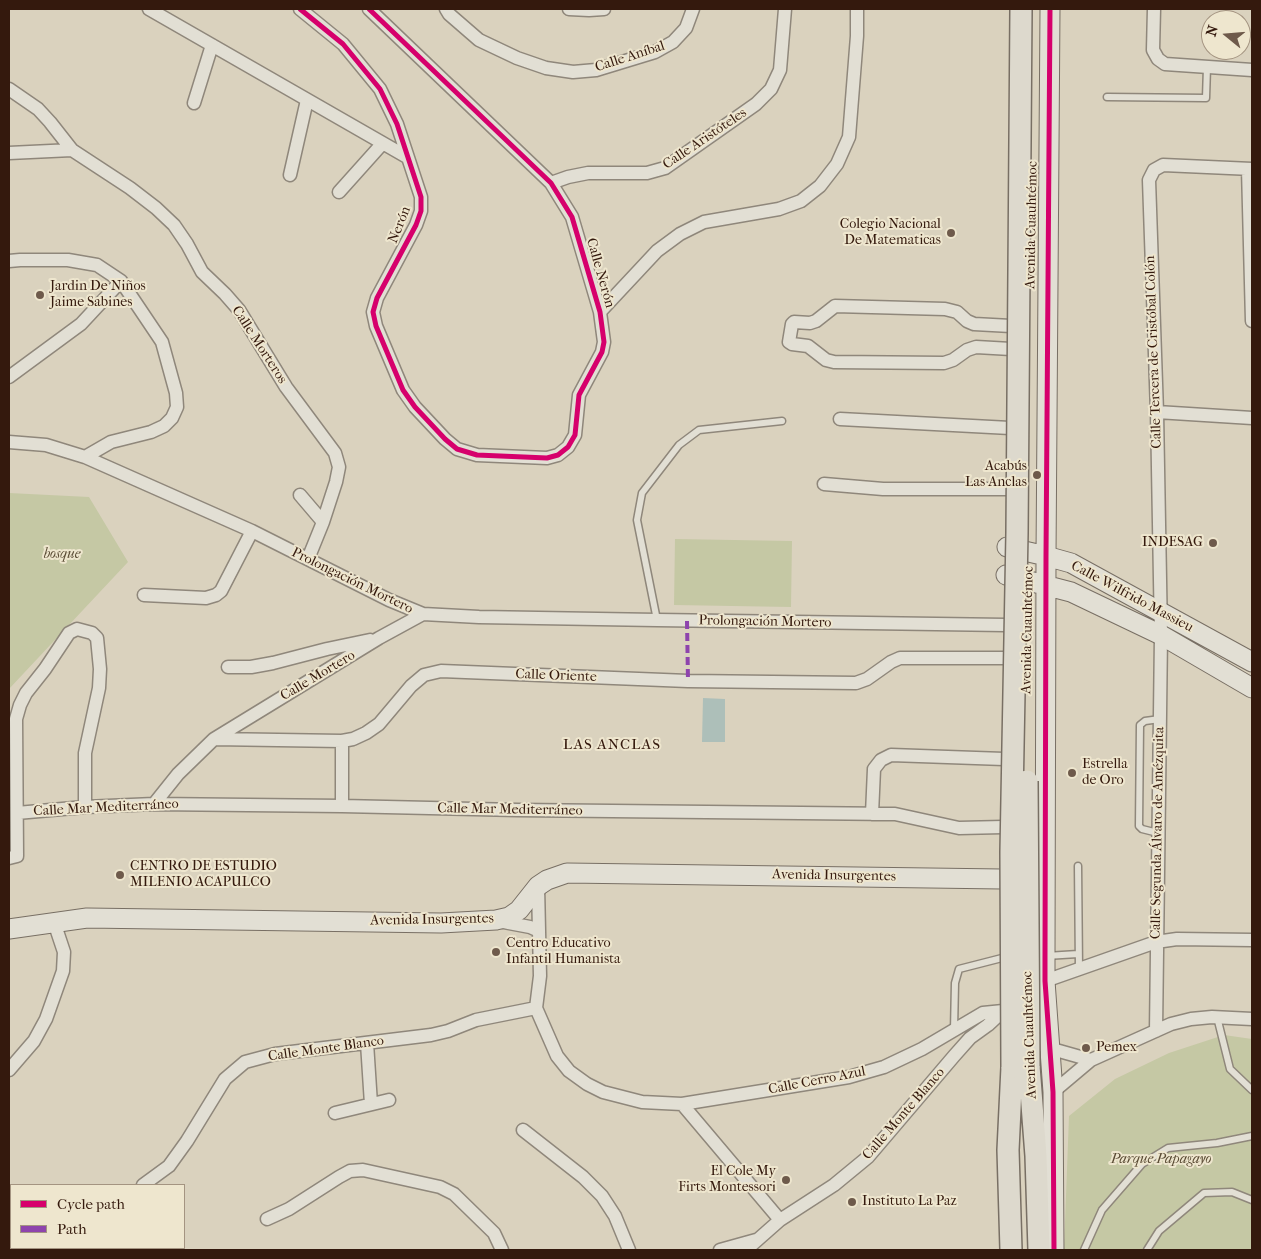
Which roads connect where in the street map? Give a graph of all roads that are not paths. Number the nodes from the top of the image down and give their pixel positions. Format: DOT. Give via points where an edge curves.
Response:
graph roads {
  1 [pos="300,9"];
  2 [pos="369,9"];
  3 [pos="446,9"];
  4 [pos="569,9"];
  5 [pos="604,9"];
  6 [pos="693,9"];
  7 [pos="784,9"];
  8 [pos="857,9"];
  9 [pos="1010,9"];
  10 [pos="1021,9"];
  11 [pos="1034,9"];
  12 [pos="1050,9"];
  13 [pos="1154,9"];
  14 [pos="151,10"];
  15 [pos="212,45"];
  16 [pos="1207,67"];
  17 [pos="1252,67"];
  18 [pos="9,88"];
  19 [pos="1107,97"];
  20 [pos="307,100"];
  21 [pos="194,103"];
  22 [pos="382,144"];
  23 [pos="72,150"];
  24 [pos="9,153"];
  25 [pos="407,157"];
  26 [pos="1250,169"];
  27 [pos="290,175"];
  28 [pos="551,182"];
  29 [pos="339,192"];
  30 [pos="9,261"];
  31 [pos="121,280"];
  32 [pos="377,298"];
  33 [pos="600,312"];
  34 [pos="1252,321"];
  35 [pos="1011,326"];
  36 [pos="1011,349"];
  37 [pos="9,377"];
  38 [pos="1157,412"];
  39 [pos="1252,418"];
  40 [pos="840,419"];
  41 [pos="782,421"];
  42 [pos="1010,428"];
  43 [pos="9,442"];
  44 [pos="85,457"];
  45 [pos="824,484"];
  46 [pos="1009,489"];
  47 [pos="300,495"];
  48 [pos="323,522"];
  49 [pos="252,531"];
  50 [pos="1007,547"];
  51 [pos="1046,556"];
  52 [pos="308,560"];
  53 [pos="1006,575"];
  54 [pos="1046,584"];
  55 [pos="144,595"];
  56 [pos="1160,612"];
  57 [pos="423,614"];
  58 [pos="657,620"];
  59 [pos="1006,625"];
  60 [pos="1161,635"];
  61 [pos="379,638"];
  62 [pos="1005,658"];
  63 [pos="1252,662"];
  64 [pos="228,667"];
  65 [pos="1252,688"];
  66 [pos="1160,720"];
  67 [pos="214,739"];
  68 [pos="342,741"];
  69 [pos="1004,759"];
  70 [pos="154,804"];
  71 [pos="342,806"];
  72 [pos="85,807"];
  73 [pos="17,813"];
  74 [pos="872,814"];
  75 [pos="1003,827"];
  76 [pos="1158,833"];
  77 [pos="13,857"];
  78 [pos="1078,866"];
  79 [pos="1002,879"];
  80 [pos="538,886"];
  81 [pos="496,920"];
  82 [pos="54,922"];
  83 [pos="9,928"];
  84 [pos="539,931"];
  85 [pos="1252,940"];
  86 [pos="1156,942"];
  87 [pos="1078,954"];
  88 [pos="1045,956"];
  89 [pos="1002,958"];
  90 [pos="1078,969"];
  91 [pos="1045,981"];
  92 [pos="536,1008"];
  93 [pos="1003,1011"];
  94 [pos="1217,1017"];
  95 [pos="1252,1019"];
  96 [pos="954,1030"];
  97 [pos="1156,1031"];
  98 [pos="367,1043"];
  99 [pos="1050,1050"];
  100 [pos="1090,1060"];
  101 [pos="1020,1066"];
  102 [pos="9,1070"];
  103 [pos="1252,1090"];
  104 [pos="1054,1092"];
  105 [pos="389,1100"];
  106 [pos="371,1104"];
  107 [pos="682,1104"];
  108 [pos="335,1113"];
  109 [pos="522,1130"];
  110 [pos="1252,1136"];
  111 [pos="144,1184"];
  112 [pos="1252,1200"];
  113 [pos="267,1218"];
  114 [pos="780,1220"];
  115 [pos="758,1239"];
  116 [pos="502,1250"];
  117 [pos="629,1250"];
  118 [pos="720,1250"];
  119 [pos="746,1250"];
  120 [pos="1002,1250"];
  121 [pos="1011,1250"];
  122 [pos="1039,1250"];
  123 [pos="1054,1250"];
  124 [pos="1084,1250"];
  125 [pos="1148,1250"];
  1 -- 25 [label="street, Nerón" via="343,44 380,89 397,124"];
  2 -- 28 [label="street, Calle Nerón"];
  3 -- 6 [label="street, Calle Aníbal" via="479,40 546,68 573,72 596,70 662,49 686,28"];
  4 -- 5 [label="street"];
  7 -- 28 [label="street, Calle Aristóteles" via="780,70 771,90 756,104 665,168 647,172 588,173"];
  8 -- 33 [label="street, Calle Nerón" via="849,137 837,164 820,186 801,200 779,209 704,222 680,234 657,251"];
  9 -- 35 [label="street"];
  10 -- 101 [label="main road, Avenida Cuauhtémoc, bridge" via="1011,852"];
  11 -- 101 [label="main road, Avenida Cuauhtémoc, bridge" via="1026,850"];
  12 -- 51 [label="street"];
  13 -- 16 [label="street" via="1153,50 1158,59 1165,64"];
  14 -- 15 [label="street"];
  15 -- 20 [label="street"];
  15 -- 21 [label="street"];
  16 -- 17 [label="street"];
  16 -- 19 [label="lane" via="1206,98"];
  18 -- 23 [label="street, Calle Morteros" via="38,109"];
  20 -- 22 [label="street"];
  20 -- 27 [label="street"];
  22 -- 25 [label="street"];
  22 -- 29 [label="street"];
  23 -- 24 [label="street"];
  23 -- 48 [label="street, Calle Morteros" via="130,188 174,225 202,272 239,310 286,387 335,453 339,466"];
  25 -- 32 [label="street, Nerón" via="421,197 421,211"];
  26 -- 34 [label="street"];
  26 -- 38 [label="street, Calle Tercera de Cristóbal Colón" via="1163,165 1154,170 1149,180"];
  28 -- 33 [label="street, Calle Nerón" via="572,216"];
  30 -- 31 [label="street" via="68,260 98,265"];
  31 -- 37 [label="street" via="81,324"];
  31 -- 44 [label="street" via="162,342 177,407 164,426 111,442"];
  32 -- 33 [label="street, Calle Nerón" via="373,312 376,326 404,390 445,439 457,449 477,455 547,458 568,448 575,435 579,395 602,352"];
  35 -- 36 [label="street"];
  35 -- 36 [label="street" via="974,324 957,312 945,309 835,306 816,321 794,322 789,342 808,346 834,362 944,363 976,347"];
  36 -- 42 [label="street"];
  38 -- 39 [label="street"];
  38 -- 56 [label="street, Calle Tercera de Cristóbal Colón"];
  40 -- 42 [label="street"];
  41 -- 58 [label="lane" via="699,430 679,445 642,493 637,520"];
  42 -- 46 [label="street"];
  43 -- 44 [label="street, Prolongación Mortero" via="46,444"];
  44 -- 49 [label="street, Prolongación Mortero"];
  45 -- 46 [label="street" via="883,489"];
  46 -- 50 [label="street"];
  47 -- 48 [label="street"];
  48 -- 52 [label="street, Calle Morteros"];
  49 -- 52 [label="street, Prolongación Mortero"];
  49 -- 55 [label="street" via="216,595 206,598"];
  50 -- 51 [label="street, Calle Wilfrido Massieu"];
  50 -- 53 [label="street"];
  51 -- 54 [label="street"];
  51 -- 56 [label="street, Calle Wilfrido Massieu" via="1072,564"];
  52 -- 57 [label="street, Prolongación Mortero"];
  53 -- 54 [label="street, Calle Wilfrido Massieu"];
  53 -- 59 [label="street"];
  54 -- 60 [label="street, Calle Wilfrido Massieu"];
  54 -- 88 [label="street"];
  56 -- 60 [label="street, Calle Tercera de Cristóbal Colón"];
  56 -- 63 [label="street, Calle Wilfrido Massieu"];
  57 -- 58 [label="street, Prolongación Mortero"];
  57 -- 61 [label="street, Calle Mortero"];
  58 -- 59 [label="street, Prolongación Mortero"];
  59 -- 62 [label="street"];
  60 -- 65 [label="street, Calle Wilfrido Massieu"];
  60 -- 66 [label="street, Calle Segunda Álvaro de Amézquita"];
  61 -- 64 [label="street" via="273,664"];
  61 -- 67 [label="street, Calle Mortero"];
  62 -- 68 [label="street, Calle Oriente" via="900,658 856,683 688,681 441,671 424,675 411,686 379,724 353,739"];
  62 -- 69 [label="street"];
  66 -- 76 [label="street, Calle Segunda Álvaro de Amézquita"];
  66 -- 76 [label="lane" via="1145,721 1140,725 1139,771 1139,826"];
  67 -- 68 [label="street, Calle Oriente"];
  67 -- 70 [label="street" via="178,774"];
  68 -- 71 [label="street"];
  69 -- 74 [label="street" via="891,755 874,769"];
  69 -- 75 [label="street"];
  70 -- 71 [label="street, Calle Mar Mediterráneo"];
  70 -- 72 [label="street, Calle Mar Mediterráneo"];
  71 -- 74 [label="street, Calle Mar Mediterráneo"];
  72 -- 73 [label="street, Calle Mar Mediterráneo"];
  72 -- 73 [label="street" via="85,753 100,669 97,638 92,633 77,629 69,632 20,705 16,718"];
  73 -- 77 [label="street"];
  74 -- 75 [label="street, Calle Mar Mediterráneo" via="895,814 959,828"];
  75 -- 79 [label="street"];
  76 -- 86 [label="street, Calle Segunda Álvaro de Amézquita"];
  78 -- 87 [label="lane"];
  79 -- 80 [label="street, Avenida Insurgentes" via="567,873"];
  79 -- 89 [label="street"];
  80 -- 81 [label="street, Avenida Insurgentes" via="519,910"];
  80 -- 84 [label="street"];
  81 -- 82 [label="street, Avenida Insurgentes" via="441,923 87,918"];
  81 -- 84 [label="street"];
  82 -- 83 [label="street, Avenida Insurgentes"];
  82 -- 102 [label="street" via="64,952 63,971 34,1041"];
  84 -- 92 [label="street" via="540,976"];
  85 -- 86 [label="street, Calle Cerro Azul" via="1177,939"];
  86 -- 90 [label="street, Calle Cerro Azul"];
  86 -- 97 [label="street, Calle Segunda Álvaro de Amézquita"];
  87 -- 88 [label="lane"];
  87 -- 90 [label="lane"];
  88 -- 91 [label="street"];
  89 -- 93 [label="street"];
  89 -- 96 [label="lane" via="959,969 955,983"];
  90 -- 91 [label="street, Calle Cerro Azul"];
  91 -- 93 [label="street, Calle Cerro Azul"];
  91 -- 99 [label="street"];
  92 -- 98 [label="street, Calle Monte Blanco" via="476,1020 431,1036"];
  92 -- 107 [label="street, Calle Cerro Azul" via="557,1056 569,1071 587,1084 603,1092 642,1102"];
  93 -- 96 [label="street, Calle Cerro Azul" via="983,1013"];
  93 -- 99 [label="street" via="1021,1036"];
  93 -- 114 [label="street, Calle Monte Blanco" via="970,1038 868,1157 834,1186"];
  93 -- 120 [label="street"];
  94 -- 95 [label="street"];
  94 -- 97 [label="street" via="1191,1019"];
  94 -- 103 [label="lane" via="1230,1069"];
  96 -- 107 [label="street, Calle Cerro Azul" via="884,1067 849,1077"];
  97 -- 100 [label="street"];
  98 -- 106 [label="street"];
  98 -- 111 [label="street, Calle Monte Blanco" via="275,1054 245,1062 225,1079 169,1166"];
  99 -- 100 [label="street"];
  99 -- 104 [label="street"];
  100 -- 104 [label="street"];
  101 -- 121 [label="main road, Avenida Cuauhtémoc" via="1008,1150"];
  101 -- 122 [label="main road, Avenida Cuauhtémoc" via="1036,1156"];
  104 -- 123 [label="street"];
  105 -- 106 [label="street"];
  106 -- 108 [label="street"];
  107 -- 114 [label="street"];
  109 -- 117 [label="street" via="583,1177 602,1196 615,1216"];
  110 -- 124 [label="lane" via="1168,1148 1142,1164 1102,1210"];
  112 -- 125 [label="lane" via="1232,1192 1204,1193 1159,1231"];
  113 -- 116 [label="street" via="290,1209 350,1171 363,1170 440,1187 454,1194 494,1233"];
  114 -- 115 [label="street, Calle Monte Blanco"];
  115 -- 118 [label="street, Calle Monte Blanco"];
  115 -- 119 [label="street"];
}
